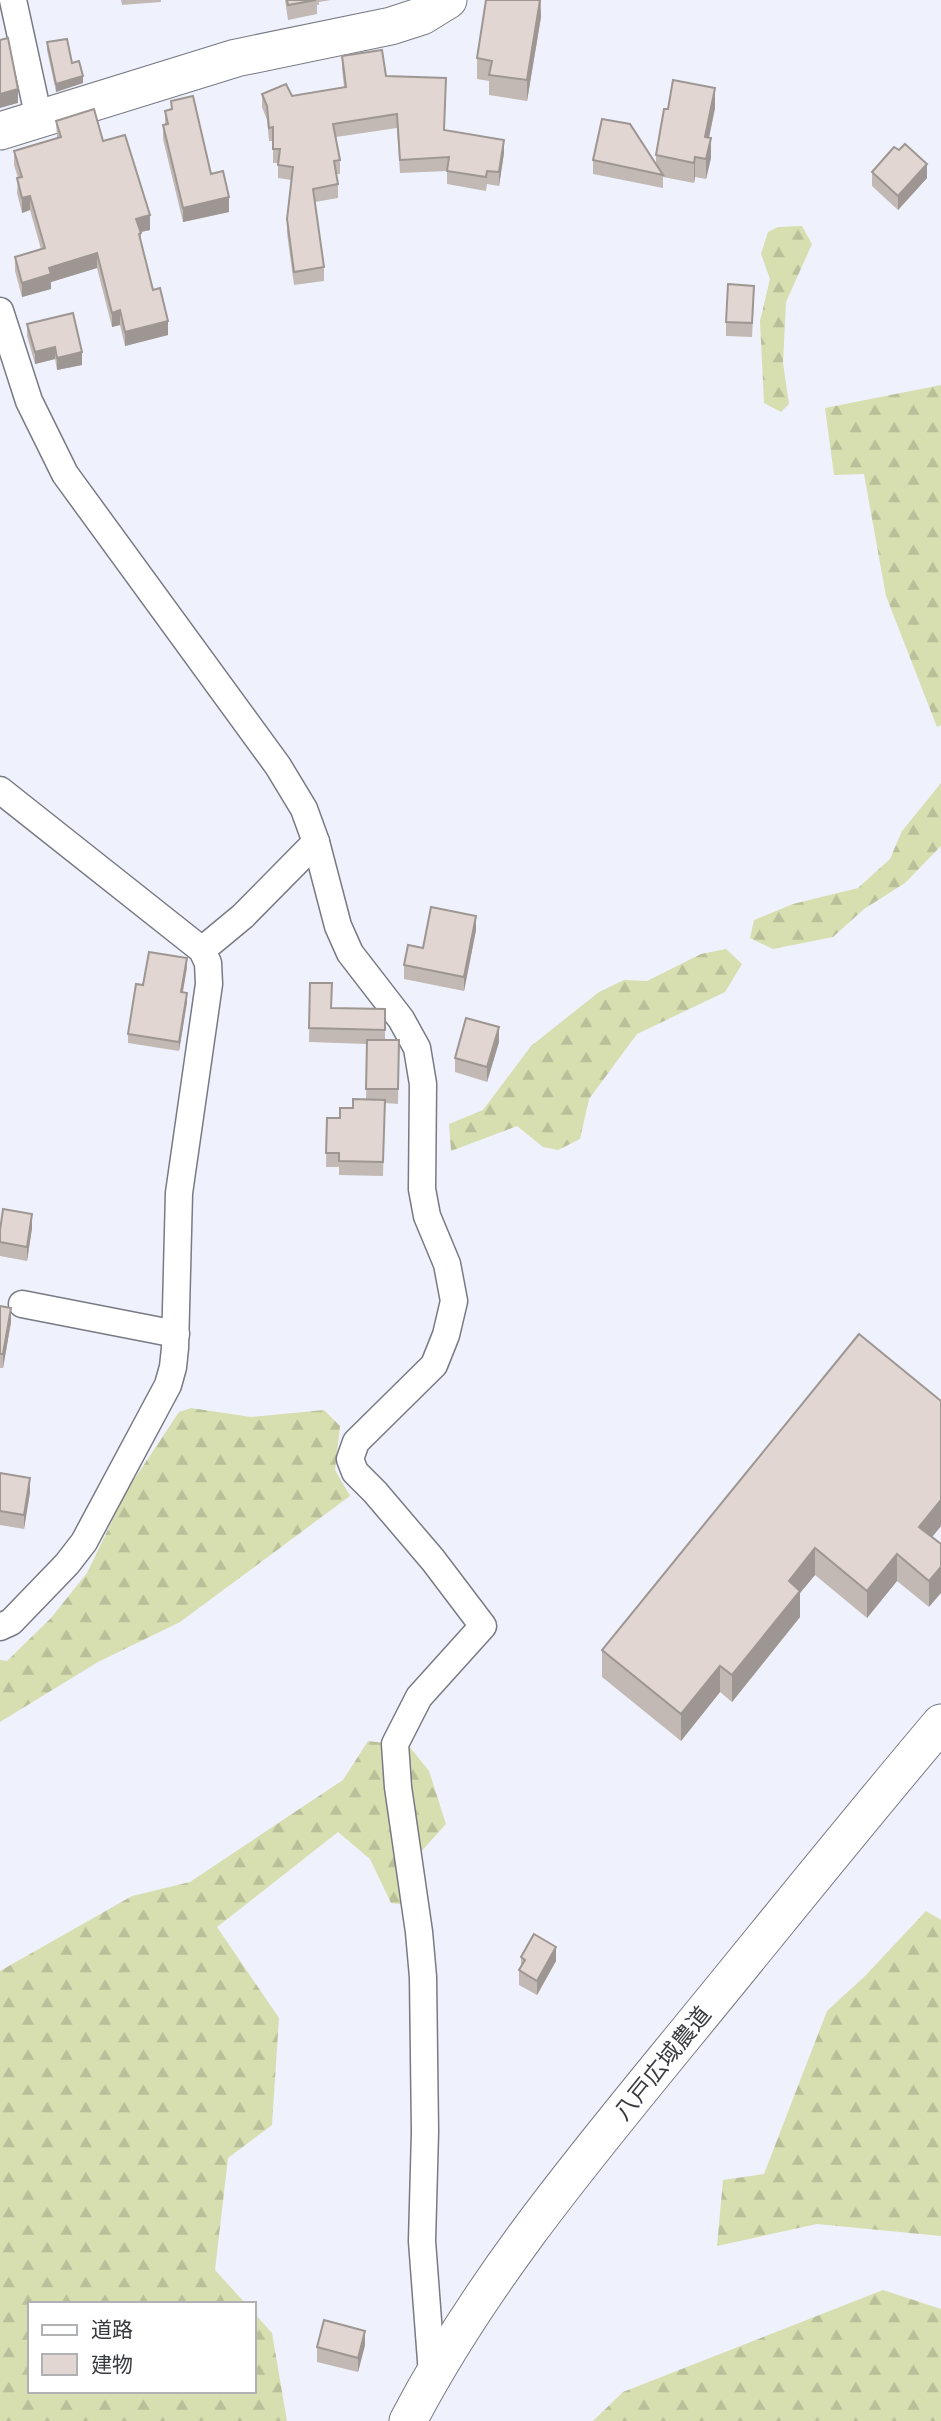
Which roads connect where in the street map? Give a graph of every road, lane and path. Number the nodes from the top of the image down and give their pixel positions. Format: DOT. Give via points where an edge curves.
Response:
graph roads {
  1 [pos="13,0"];
  2 [pos="448,0"];
  3 [pos="39,119"];
  4 [pos="0,131"];
  5 [pos="0,311"];
  6 [pos="0,790"];
  7 [pos="316,842"];
  8 [pos="202,950"];
  9 [pos="22,1304"];
  10 [pos="176,1335"];
  11 [pos="0,1627"];
  12 [pos="941,1723"];
  13 [pos="432,2374"];
  14 [pos="408,2421"];
  1 -- 3 [label="street"];
  2 -- 3 [label="street" via="422,16 391,26 236,58"];
  3 -- 4 [label="street"];
  5 -- 7 [label="street" via="29,401 65,474 278,766 304,809"];
  6 -- 8 [label="street"];
  7 -- 8 [label="street" via="243,916"];
  7 -- 13 [label="street" via="338,926 350,953 401,1019 417,1048 423,1084 422,1189 454,1301 434,1365 356,1442 350,1459 355,1472 433,1560 483,1626 419,1697 395,1744 423,1976 422,2241"];
  8 -- 10 [label="street" via="209,984 179,1193"];
  9 -- 10 [label="street"];
  10 -- 11 [label="street" via="168,1385 84,1542 18,1615"];
  12 -- 13 [label="street, 八戸広域農道" via="576,2168"];
  13 -- 14 [label="street, 八戸広域農道"];
}
